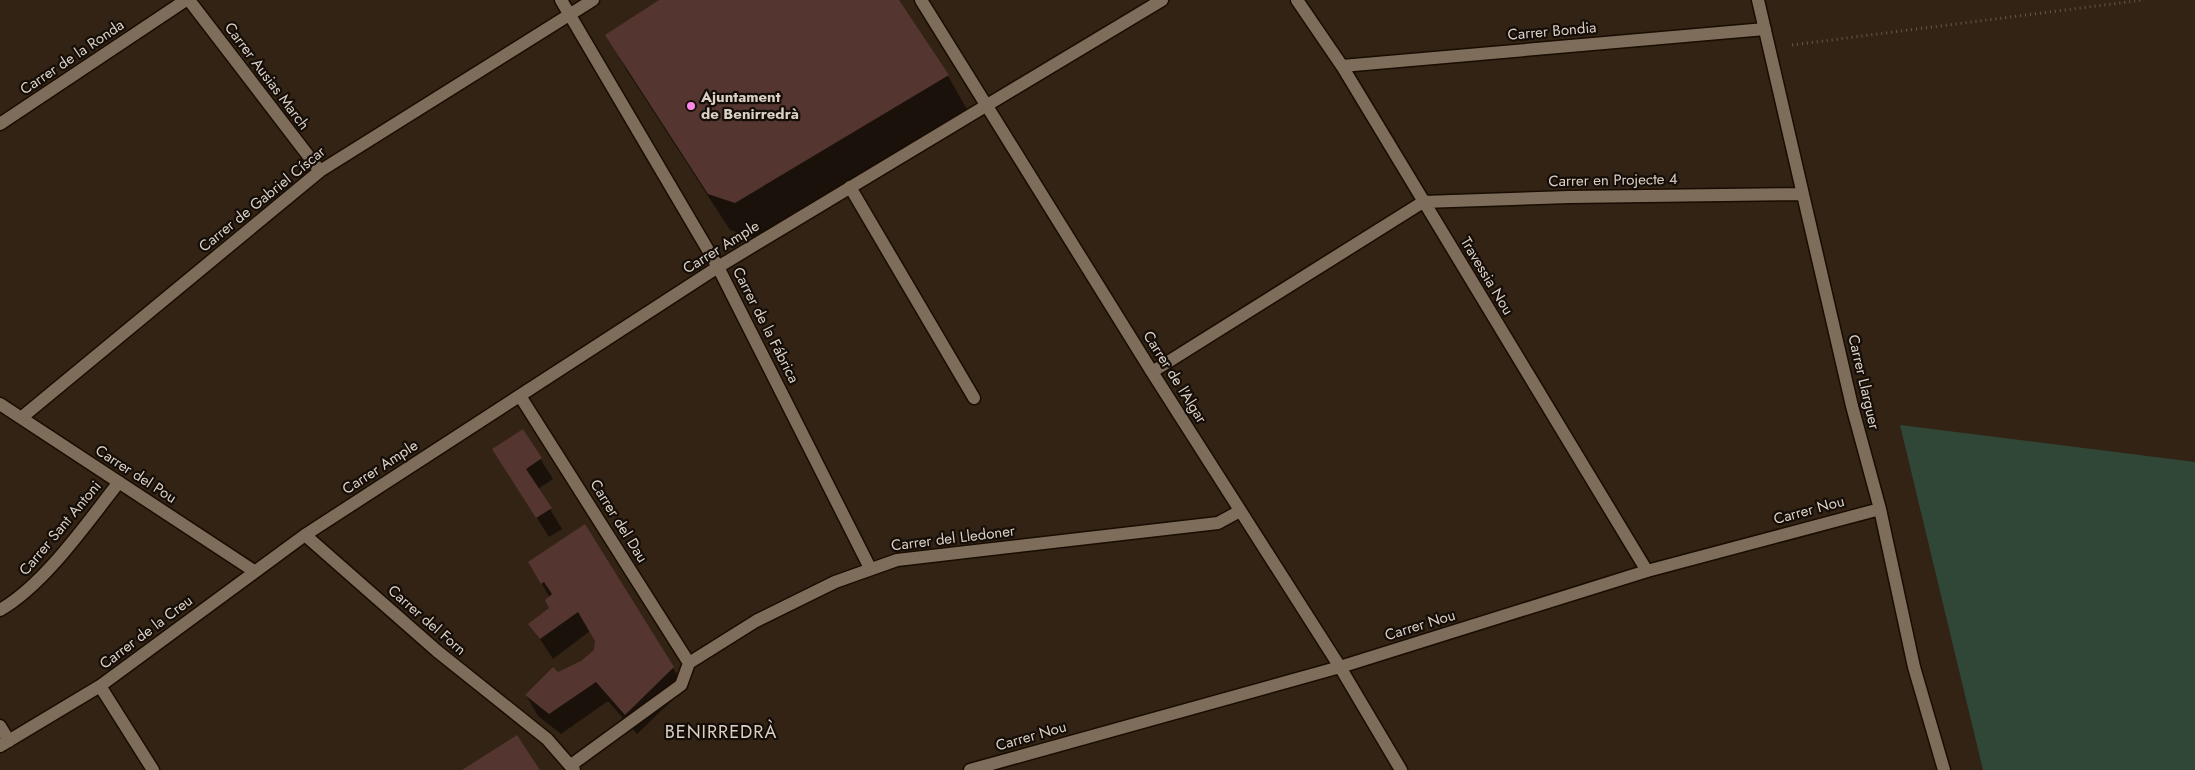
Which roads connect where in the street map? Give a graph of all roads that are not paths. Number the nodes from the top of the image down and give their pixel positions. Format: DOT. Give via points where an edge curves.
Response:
graph roads {
  1 [pos="188,0"];
  2 [pos="561,0"];
  3 [pos="593,0"];
  4 [pos="921,0"];
  5 [pos="1162,0"];
  6 [pos="1298,0"];
  7 [pos="1758,0"];
  8 [pos="570,14"];
  9 [pos="1765,29"];
  10 [pos="1342,66"];
  11 [pos="987,104"];
  12 [pos="0,124"];
  13 [pos="320,171"];
  14 [pos="850,187"];
  15 [pos="1803,194"];
  16 [pos="1423,202"];
  17 [pos="718,267"];
  18 [pos="1152,372"];
  19 [pos="520,396"];
  20 [pos="974,398"];
  21 [pos="0,404"];
  22 [pos="22,418"];
  23 [pos="119,482"];
  24 [pos="1880,509"];
  25 [pos="1240,511"];
  26 [pos="305,535"];
  27 [pos="870,568"];
  28 [pos="254,571"];
  29 [pos="1647,571"];
  30 [pos="0,610"];
  31 [pos="689,663"];
  32 [pos="1340,667"];
  33 [pos="100,686"];
  34 [pos="0,726"];
  35 [pos="4,743"];
  36 [pos="573,768"];
  37 [pos="153,770"];
  38 [pos="970,770"];
  39 [pos="1401,770"];
  40 [pos="1944,770"];
  1 -- 12 [label="street, Carrer de la Ronda"];
  1 -- 13 [label="street, Carrer Ausias March"];
  2 -- 8 [label="street, Carrer de la Fábrica"];
  3 -- 8 [label="street, Carrer de Gabriel Císcar"];
  4 -- 11 [label="street, Carrer de l'Algar"];
  5 -- 11 [label="street, Carrer Ample"];
  6 -- 10 [label="street, Travessia Nou"];
  7 -- 9 [label="street, Carrer Llarguer"];
  8 -- 13 [label="street, Carrer de Gabriel Císcar"];
  8 -- 17 [label="street, Carrer de la Fábrica"];
  9 -- 10 [label="street, Carrer Bondia"];
  9 -- 15 [label="street, Carrer Llarguer"];
  10 -- 16 [label="street, Travessia Nou"];
  11 -- 14 [label="street, Carrer Ample"];
  11 -- 18 [label="street, Carrer de l'Algar"];
  13 -- 22 [label="street, Carrer de Gabriel Císcar"];
  14 -- 17 [label="street, Carrer Ample"];
  14 -- 20 [label="street"];
  15 -- 16 [label="street, Carrer en Projecte 4"];
  15 -- 24 [label="street, Carrer Llarguer" via="1852,406"];
  16 -- 18 [label="street"];
  16 -- 29 [label="street, Travessia Nou"];
  17 -- 19 [label="street, Carrer Ample"];
  17 -- 27 [label="street, Carrer de la Fábrica"];
  18 -- 25 [label="street, Carrer de l'Algar"];
  19 -- 26 [label="street, Carrer Ample"];
  19 -- 31 [label="street, Carrer del Dau"];
  21 -- 22 [label="street, Carrer del Pou"];
  22 -- 23 [label="street, Carrer del Pou"];
  23 -- 28 [label="street, Carrer del Pou"];
  23 -- 30 [label="street, Carrer Sant Antoni" via="24,595"];
  24 -- 29 [label="street, Carrer Nou"];
  24 -- 40 [label="street, Carrer Llarguer" via="1914,667"];
  25 -- 27 [label="street, Carrer del Lledoner" via="1218,523 897,560"];
  25 -- 32 [label="street, Carrer de l'Algar"];
  26 -- 28 [label="street, Carrer de la Creu"];
  26 -- 36 [label="street, Carrer del Forn" via="437,651 547,739"];
  27 -- 31 [label="street, Carrer del Lledoner" via="756,621"];
  28 -- 33 [label="street, Carrer de la Creu"];
  29 -- 32 [label="street, Carrer Nou"];
  31 -- 36 [label="street" via="681,685"];
  32 -- 38 [label="street, Carrer Nou"];
  32 -- 39 [label="street, Carrer de l'Algar"];
  33 -- 35 [label="street, Carrer de la Creu"];
  33 -- 37 [label="street"];
  34 -- 35 [label="street"];
}
